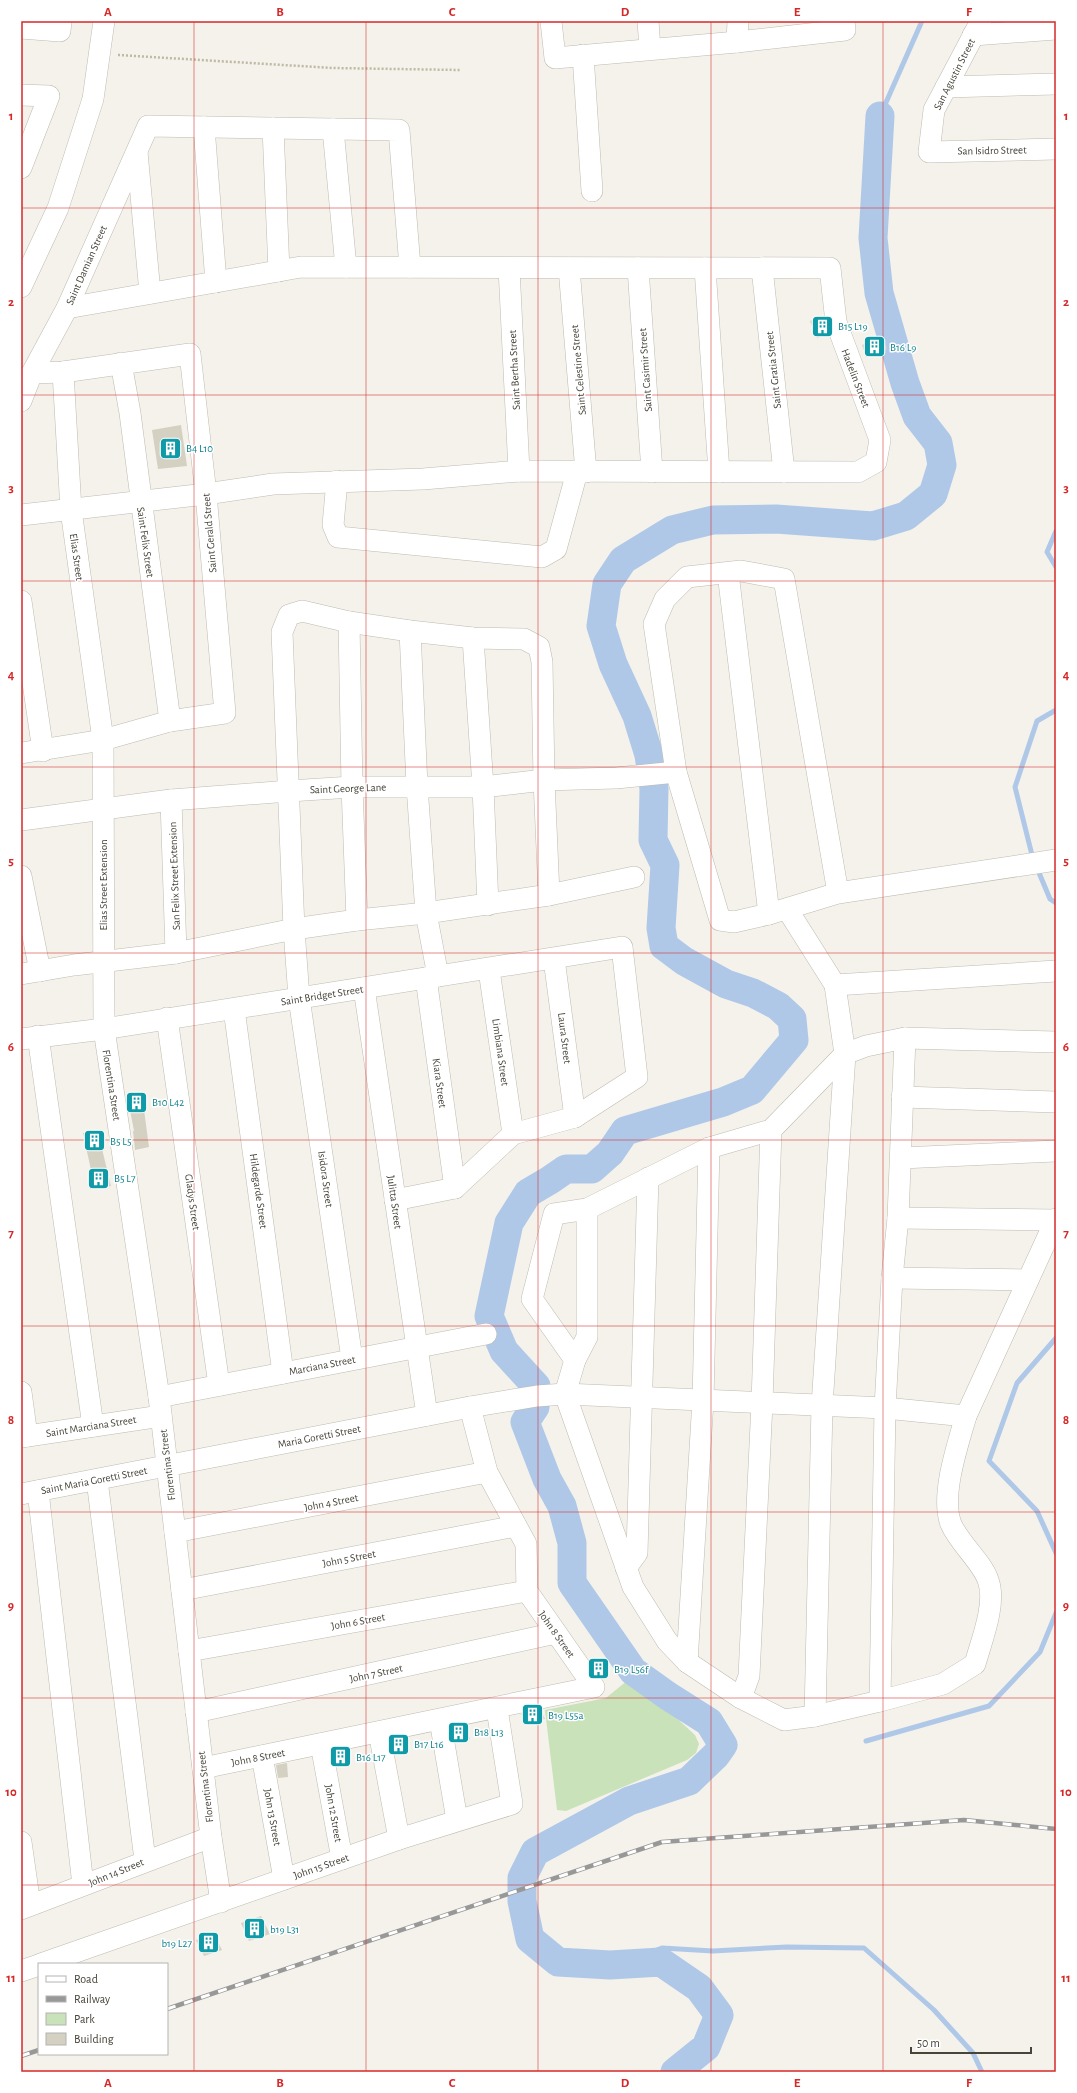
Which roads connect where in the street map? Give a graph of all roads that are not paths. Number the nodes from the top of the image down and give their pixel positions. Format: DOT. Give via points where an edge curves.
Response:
graph roads {
  1 [pos="61,21"];
  2 [pos="104,21"];
  3 [pos="551,21"];
  4 [pos="648,21"];
  5 [pos="738,21"];
  6 [pos="844,21"];
  7 [pos="21,28"];
  8 [pos="977,28"];
  9 [pos="1056,29"];
  10 [pos="737,42"];
  11 [pos="650,50"];
  12 [pos="583,55"];
  13 [pos="1056,84"];
  14 [pos="946,86"];
  15 [pos="21,95"];
  16 [pos="204,127"];
  17 [pos="273,128"];
  18 [pos="333,129"];
  19 [pos="1056,149"];
  20 [pos="136,151"];
  21 [pos="929,152"];
  22 [pos="21,168"];
  23 [pos="592,191"];
  24 [pos="346,267"];
  25 [pos="410,268"];
  26 [pos="509,268"];
  27 [pos="569,268"];
  28 [pos="638,268"];
  29 [pos="705,268"];
  30 [pos="762,268"];
  31 [pos="279,271"];
  32 [pos="216,282"];
  33 [pos="21,287"];
  34 [pos="150,293"];
  35 [pos="67,308"];
  36 [pos="121,363"];
  37 [pos="63,372"];
  38 [pos="32,373"];
  39 [pos="21,401"];
  40 [pos="519,471"];
  41 [pos="581,472"];
  42 [pos="652,472"];
  43 [pos="719,472"];
  44 [pos="784,472"];
  45 [pos="337,481"];
  46 [pos="206,494"];
  47 [pos="140,502"];
  48 [pos="71,510"];
  49 [pos="21,515"];
  50 [pos="728,573"];
  51 [pos="21,602"];
  52 [pos="349,622"];
  53 [pos="410,631"];
  54 [pos="473,638"];
  55 [pos="170,721"];
  56 [pos="103,740"];
  57 [pos="44,751"];
  58 [pos="21,753"];
  59 [pos="672,773"];
  60 [pos="544,780"];
  61 [pos="417,786"];
  62 [pos="352,787"];
  63 [pos="483,787"];
  64 [pos="289,790"];
  65 [pos="171,800"];
  66 [pos="103,810"];
  67 [pos="21,820"];
  68 [pos="1056,860"];
  69 [pos="21,876"];
  70 [pos="634,877"];
  71 [pos="838,893"];
  72 [pos="549,895"];
  73 [pos="488,905"];
  74 [pos="778,911"];
  75 [pos="426,913"];
  76 [pos="357,920"];
  77 [pos="294,930"];
  78 [pos="176,953"];
  79 [pos="554,959"];
  80 [pos="104,962"];
  81 [pos="489,970"];
  82 [pos="1056,971"];
  83 [pos="30,972"];
  84 [pos="432,977"];
  85 [pos="835,985"];
  86 [pos="364,988"];
  87 [pos="299,998"];
  88 [pos="234,1009"];
  89 [pos="167,1018"];
  90 [pos="104,1029"];
  91 [pos="29,1038"];
  92 [pos="905,1038"];
  93 [pos="1056,1042"];
  94 [pos="845,1054"];
  95 [pos="902,1097"];
  96 [pos="1056,1102"];
  97 [pos="575,1117"];
  98 [pos="771,1130"];
  99 [pos="513,1134"];
  100 [pos="709,1148"];
  101 [pos="1056,1150"];
  102 [pos="901,1158"];
  103 [pos="648,1178"];
  104 [pos="454,1188"];
  105 [pos="395,1200"];
  106 [pos="587,1209"];
  107 [pos="898,1218"];
  108 [pos="1056,1220"];
  109 [pos="892,1278"];
  110 [pos="1028,1280"];
  111 [pos="486,1334"];
  112 [pos="416,1347"];
  113 [pos="352,1359"];
  114 [pos="575,1360"];
  115 [pos="283,1373"];
  116 [pos="219,1385"];
  117 [pos="21,1392"];
  118 [pos="565,1394"];
  119 [pos="642,1398"];
  120 [pos="703,1400"];
  121 [pos="762,1403"];
  122 [pos="160,1406"];
  123 [pos="822,1406"];
  124 [pos="470,1407"];
  125 [pos="885,1408"];
  126 [pos="427,1415"];
  127 [pos="966,1416"];
  128 [pos="93,1426"];
  129 [pos="24,1437"];
  130 [pos="168,1466"];
  131 [pos="487,1472"];
  132 [pos="97,1480"];
  133 [pos="29,1492"];
  134 [pos="516,1526"];
  135 [pos="175,1532"];
  136 [pos="626,1568"];
  137 [pos="182,1590"];
  138 [pos="527,1591"];
  139 [pos="556,1633"];
  140 [pos="189,1651"];
  141 [pos="687,1662"];
  142 [pos="741,1698"];
  143 [pos="880,1701"];
  144 [pos="497,1709"];
  145 [pos="196,1712"];
  146 [pos="815,1716"];
  147 [pos="440,1720"];
  148 [pos="379,1732"];
  149 [pos="321,1744"];
  150 [pos="262,1756"];
  151 [pos="203,1768"];
  152 [pos="457,1820"];
  153 [pos="211,1837"];
  154 [pos="399,1839"];
  155 [pos="21,1842"];
  156 [pos="342,1859"];
  157 [pos="145,1860"];
  158 [pos="284,1879"];
  159 [pos="83,1885"];
  160 [pos="221,1902"];
  161 [pos="25,1907"];
  162 [pos="43,1963"];
  163 [pos="38,1965"];
  164 [pos="21,1971"];
  1 -- 7 [label="street" via="60,31"];
  2 -- 33 [label="street" via="93,99 58,208"];
  3 -- 12 [label="street" via="555,58"];
  4 -- 11 [label="street"];
  5 -- 10 [label="street"];
  6 -- 10 [label="street" via="845,30"];
  8 -- 9 [label="street"];
  8 -- 14 [label="street, San Agustin Street"];
  10 -- 11 [label="street"];
  11 -- 12 [label="street"];
  12 -- 23 [label="street"];
  13 -- 14 [label="street"];
  14 -- 21 [label="street, San Agustin Street" via="934,110"];
  15 -- 22 [label="street" via="49,96"];
  16 -- 17 [label="street"];
  16 -- 20 [label="street, Saint Damian Street" via="148,126"];
  16 -- 32 [label="street"];
  17 -- 18 [label="street"];
  17 -- 31 [label="street"];
  18 -- 24 [label="street"];
  18 -- 25 [label="street" via="399,130"];
  19 -- 21 [label="street, San Isidro Street"];
  20 -- 34 [label="street"];
  20 -- 35 [label="street, Saint Damian Street"];
  24 -- 25 [label="street"];
  24 -- 31 [label="street" via="301,267"];
  25 -- 26 [label="street"];
  26 -- 27 [label="street"];
  26 -- 40 [label="street, Saint Bertha Street"];
  27 -- 28 [label="street"];
  27 -- 41 [label="street, Saint Celestine Street"];
  28 -- 29 [label="street"];
  28 -- 42 [label="street, Saint Casimir Street"];
  29 -- 30 [label="street"];
  29 -- 43 [label="street"];
  30 -- 44 [label="street, Saint Gratia Street"];
  30 -- 44 [label="street, Hadelin Street" via="830,268 836,322 880,440 876,462 858,472"];
  31 -- 32 [label="street"];
  32 -- 34 [label="street"];
  34 -- 35 [label="street"];
  35 -- 38 [label="street, Saint Damian Street"];
  36 -- 37 [label="street"];
  36 -- 46 [label="street, Saint Gerald Street" via="190,354"];
  36 -- 47 [label="street, Saint Felix Street" via="130,413"];
  37 -- 38 [label="street"];
  37 -- 48 [label="street, Elias Street"];
  38 -- 39 [label="street, Saint Damian Street"];
  40 -- 41 [label="street"];
  40 -- 45 [label="street" via="423,479"];
  41 -- 42 [label="street"];
  41 -- 45 [label="street" via="556,549 542,557 338,537 333,525"];
  42 -- 43 [label="street"];
  43 -- 44 [label="street"];
  45 -- 46 [label="street" via="273,484"];
  46 -- 47 [label="street"];
  46 -- 55 [label="street, Saint Gerald Street" via="225,713"];
  47 -- 48 [label="street"];
  47 -- 55 [label="street, Saint Felix Street"];
  48 -- 49 [label="street"];
  48 -- 56 [label="street, Elias Street"];
  50 -- 59 [label="street" via="687,577 666,599 654,624"];
  50 -- 71 [label="street" via="741,571 784,579"];
  50 -- 74 [label="street"];
  51 -- 57 [label="street"];
  52 -- 53 [label="street, Isidora Street"];
  52 -- 62 [label="street"];
  52 -- 64 [label="street, Isidora Street" via="302,611 289,615 284,624 282,632"];
  53 -- 54 [label="street, Isidora Street"];
  53 -- 61 [label="street, Kiara Street"];
  54 -- 60 [label="street, Isidora Street" via="524,639 538,647 542,662"];
  54 -- 63 [label="street"];
  55 -- 56 [label="street"];
  56 -- 57 [label="street"];
  56 -- 66 [label="street, Elias Street Extension"];
  57 -- 58 [label="street"];
  59 -- 60 [label="street, Saint George Lane"];
  59 -- 74 [label="street" via="720,920 734,922"];
  60 -- 63 [label="street, Saint George Lane"];
  60 -- 72 [label="street, Isidora Street"];
  61 -- 62 [label="street, Saint George Lane"];
  61 -- 63 [label="street, Saint George Lane"];
  61 -- 75 [label="street, Kiara Street"];
  62 -- 64 [label="street, Saint George Lane"];
  62 -- 76 [label="street"];
  63 -- 73 [label="street"];
  64 -- 65 [label="street, Saint George Lane"];
  64 -- 77 [label="street, Isidora Street"];
  65 -- 66 [label="street, Saint George Lane"];
  65 -- 78 [label="street, San Felix Street Extension"];
  66 -- 67 [label="street, Saint George Lane"];
  66 -- 80 [label="street, Elias Street Extension"];
  68 -- 71 [label="street"];
  69 -- 83 [label="street"];
  70 -- 72 [label="street"];
  71 -- 74 [label="street"];
  72 -- 73 [label="street"];
  73 -- 75 [label="street"];
  74 -- 85 [label="street"];
  75 -- 76 [label="street"];
  75 -- 84 [label="street, Kiara Street"];
  76 -- 77 [label="street"];
  77 -- 78 [label="street"];
  77 -- 87 [label="street, Isidora Street"];
  78 -- 80 [label="street"];
  79 -- 81 [label="street, Saint Bridget Street"];
  79 -- 97 [label="street, Laura Street"];
  79 -- 97 [label="street, Saint Bridget Street" via="622,948 637,1077"];
  80 -- 83 [label="street"];
  80 -- 90 [label="street, Elias Street Extension"];
  81 -- 84 [label="street, Saint Bridget Street"];
  81 -- 99 [label="street, Limbiana Street"];
  82 -- 85 [label="street"];
  84 -- 86 [label="street, Saint Bridget Street"];
  84 -- 104 [label="street, Kiara Street"];
  85 -- 94 [label="street"];
  86 -- 87 [label="street, Saint Bridget Street"];
  86 -- 105 [label="street, Julitta Street"];
  87 -- 88 [label="street, Saint Bridget Street"];
  87 -- 113 [label="street, Isidora Street"];
  88 -- 89 [label="street, Saint Bridget Street"];
  88 -- 115 [label="street, Hildegarde Street"];
  89 -- 90 [label="street, Saint Bridget Street"];
  89 -- 116 [label="street, Gladys Street"];
  90 -- 91 [label="street, Saint Bridget Street"];
  90 -- 122 [label="street, Florentina Street"];
  91 -- 128 [label="street"];
  92 -- 93 [label="street"];
  92 -- 94 [label="street" via="866,1046"];
  92 -- 95 [label="street"];
  94 -- 98 [label="street"];
  94 -- 123 [label="street"];
  95 -- 96 [label="street"];
  95 -- 102 [label="street"];
  97 -- 99 [label="street"];
  98 -- 100 [label="street"];
  98 -- 121 [label="street"];
  99 -- 104 [label="street"];
  100 -- 103 [label="street"];
  100 -- 120 [label="street"];
  101 -- 102 [label="street"];
  102 -- 107 [label="street"];
  103 -- 106 [label="street"];
  103 -- 119 [label="street"];
  104 -- 105 [label="street"];
  105 -- 112 [label="street, Julitta Street"];
  106 -- 114 [label="street" via="587,1337"];
  106 -- 114 [label="street" via="554,1214 532,1299"];
  107 -- 108 [label="street"];
  107 -- 109 [label="street"];
  108 -- 110 [label="street"];
  109 -- 110 [label="street"];
  109 -- 125 [label="street"];
  110 -- 127 [label="street"];
  111 -- 112 [label="street, Marciana Street"];
  112 -- 113 [label="street, Marciana Street"];
  112 -- 126 [label="street, Julitta Street"];
  113 -- 115 [label="street, Marciana Street"];
  114 -- 118 [label="street"];
  115 -- 116 [label="street, Marciana Street"];
  116 -- 122 [label="street, Marciana Street"];
  117 -- 129 [label="street"];
  118 -- 119 [label="street, Maria Goretti Street"];
  118 -- 124 [label="street, Maria Goretti Street"];
  118 -- 136 [label="street"];
  119 -- 120 [label="street, Maria Goretti Street"];
  119 -- 136 [label="street" via="637,1553"];
  120 -- 121 [label="street, Maria Goretti Street"];
  120 -- 141 [label="street"];
  121 -- 123 [label="street, Maria Goretti Street"];
  121 -- 142 [label="street" via="749,1676"];
  122 -- 128 [label="street, Saint Marciana Street"];
  122 -- 130 [label="street, Florentina Street"];
  123 -- 125 [label="street, Maria Goretti Street"];
  123 -- 146 [label="street"];
  124 -- 126 [label="street, Maria Goretti Street"];
  124 -- 131 [label="street"];
  125 -- 127 [label="street, Maria Goretti Street"];
  125 -- 143 [label="street"];
  126 -- 130 [label="street, Maria Goretti Street"];
  127 -- 143 [label="street" via="956,1448 947,1494 951,1524 989,1581 990,1611 975,1664 943,1684"];
  128 -- 129 [label="street, Saint Marciana Street"];
  130 -- 132 [label="street, Saint Maria Goretti Street"];
  130 -- 135 [label="street, Florentina Street"];
  131 -- 134 [label="street"];
  131 -- 135 [label="street, John 4 Street"];
  132 -- 133 [label="street, Saint Maria Goretti Street"];
  132 -- 157 [label="street"];
  133 -- 159 [label="street"];
  134 -- 137 [label="street, John 5 Street"];
  134 -- 138 [label="street" via="526,1544"];
  135 -- 137 [label="street, Florentina Street"];
  136 -- 141 [label="street" via="633,1588 667,1641"];
  137 -- 140 [label="street, Florentina Street"];
  138 -- 139 [label="street, John 8 Street"];
  138 -- 140 [label="street, John 6 Street"];
  139 -- 144 [label="street, John 8 Street" via="594,1688"];
  139 -- 145 [label="street, John 7 Street"];
  140 -- 145 [label="street, Florentina Street"];
  141 -- 142 [label="street"];
  142 -- 146 [label="street" via="784,1720"];
  143 -- 146 [label="street"];
  144 -- 147 [label="street, John 8 Street"];
  144 -- 152 [label="street, John 15 Street" via="512,1804"];
  145 -- 151 [label="street, Florentina Street"];
  147 -- 148 [label="street, John 8 Street"];
  147 -- 152 [label="street"];
  148 -- 149 [label="street, John 8 Street"];
  148 -- 154 [label="street"];
  149 -- 150 [label="street, John 8 Street"];
  149 -- 156 [label="street, John 12 Street"];
  150 -- 151 [label="street, John 8 Street"];
  150 -- 158 [label="street, John 13 Street"];
  151 -- 153 [label="street, Florentina Street"];
  152 -- 154 [label="street, John 15 Street"];
  153 -- 157 [label="street, John 14 Street"];
  153 -- 160 [label="street, Florentina Street"];
  154 -- 156 [label="street, John 15 Street"];
  155 -- 161 [label="street"];
  156 -- 158 [label="street, John 15 Street"];
  157 -- 159 [label="street, John 14 Street"];
  158 -- 160 [label="street, John 15 Street"];
  159 -- 161 [label="street, John 14 Street"];
  160 -- 162 [label="street, John 15 Street"];
  163 -- 164 [label="street, John 15 Street"];
}
